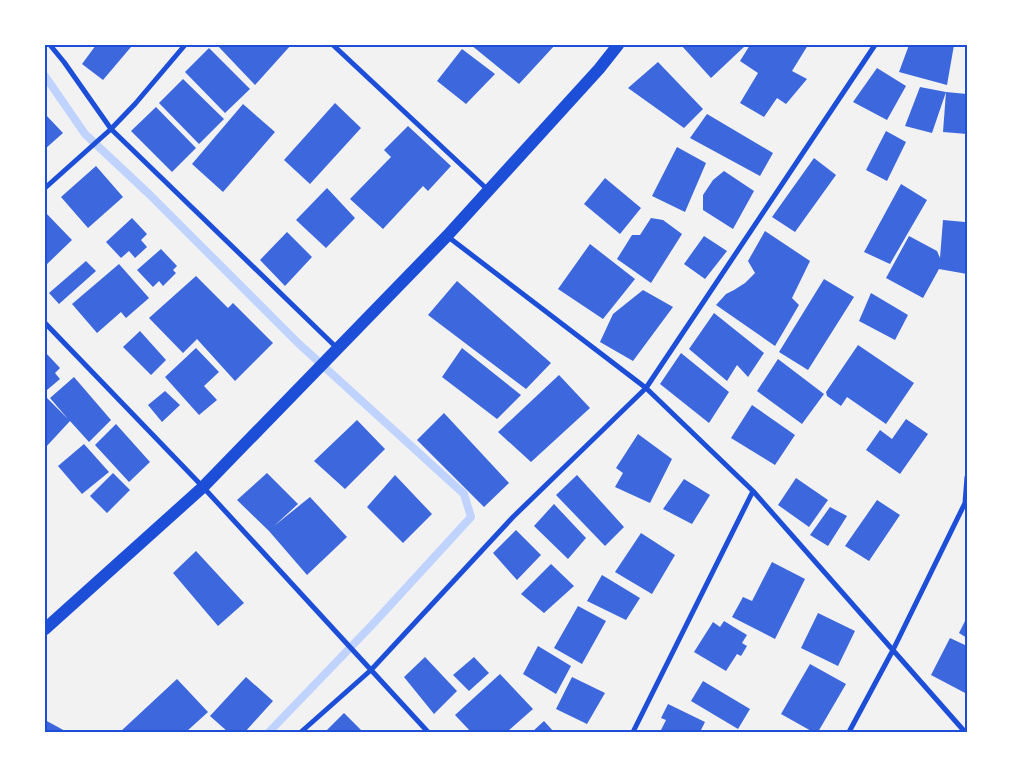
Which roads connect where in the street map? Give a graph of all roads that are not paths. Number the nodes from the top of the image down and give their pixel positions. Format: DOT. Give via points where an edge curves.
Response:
graph roads {
  1 [pos="50,45"];
  2 [pos="185,45"];
  3 [pos="333,45"];
  4 [pos="618,45"];
  5 [pos="875,45"];
  6 [pos="111,129"];
  7 [pos="45,188"];
  8 [pos="489,190"];
  9 [pos="447,236"];
  10 [pos="45,324"];
  11 [pos="337,349"];
  12 [pos="646,388"];
  13 [pos="967,477"];
  14 [pos="202,487"];
  15 [pos="753,491"];
  16 [pos="45,629"];
  17 [pos="893,650"];
  18 [pos="371,670"];
  19 [pos="301,732"];
  20 [pos="428,732"];
  21 [pos="633,732"];
  22 [pos="849,732"];
  23 [pos="965,732"];
  1 -- 6 [label="street"];
  2 -- 6 [label="street"];
  3 -- 8 [label="street"];
  4 -- 8 [label="main road"];
  5 -- 12 [label="street"];
  6 -- 7 [label="street"];
  6 -- 11 [label="street"];
  8 -- 9 [label="main road"];
  9 -- 11 [label="main road"];
  9 -- 12 [label="street"];
  10 -- 14 [label="street"];
  11 -- 14 [label="main road"];
  12 -- 15 [label="street"];
  12 -- 18 [label="street" via="514,517"];
  13 -- 17 [label="street" via="965,503"];
  14 -- 16 [label="main road"];
  14 -- 18 [label="street"];
  15 -- 17 [label="street"];
  15 -- 21 [label="street"];
  17 -- 22 [label="street"];
  17 -- 23 [label="street"];
  18 -- 19 [label="street"];
  18 -- 20 [label="street"];
}
